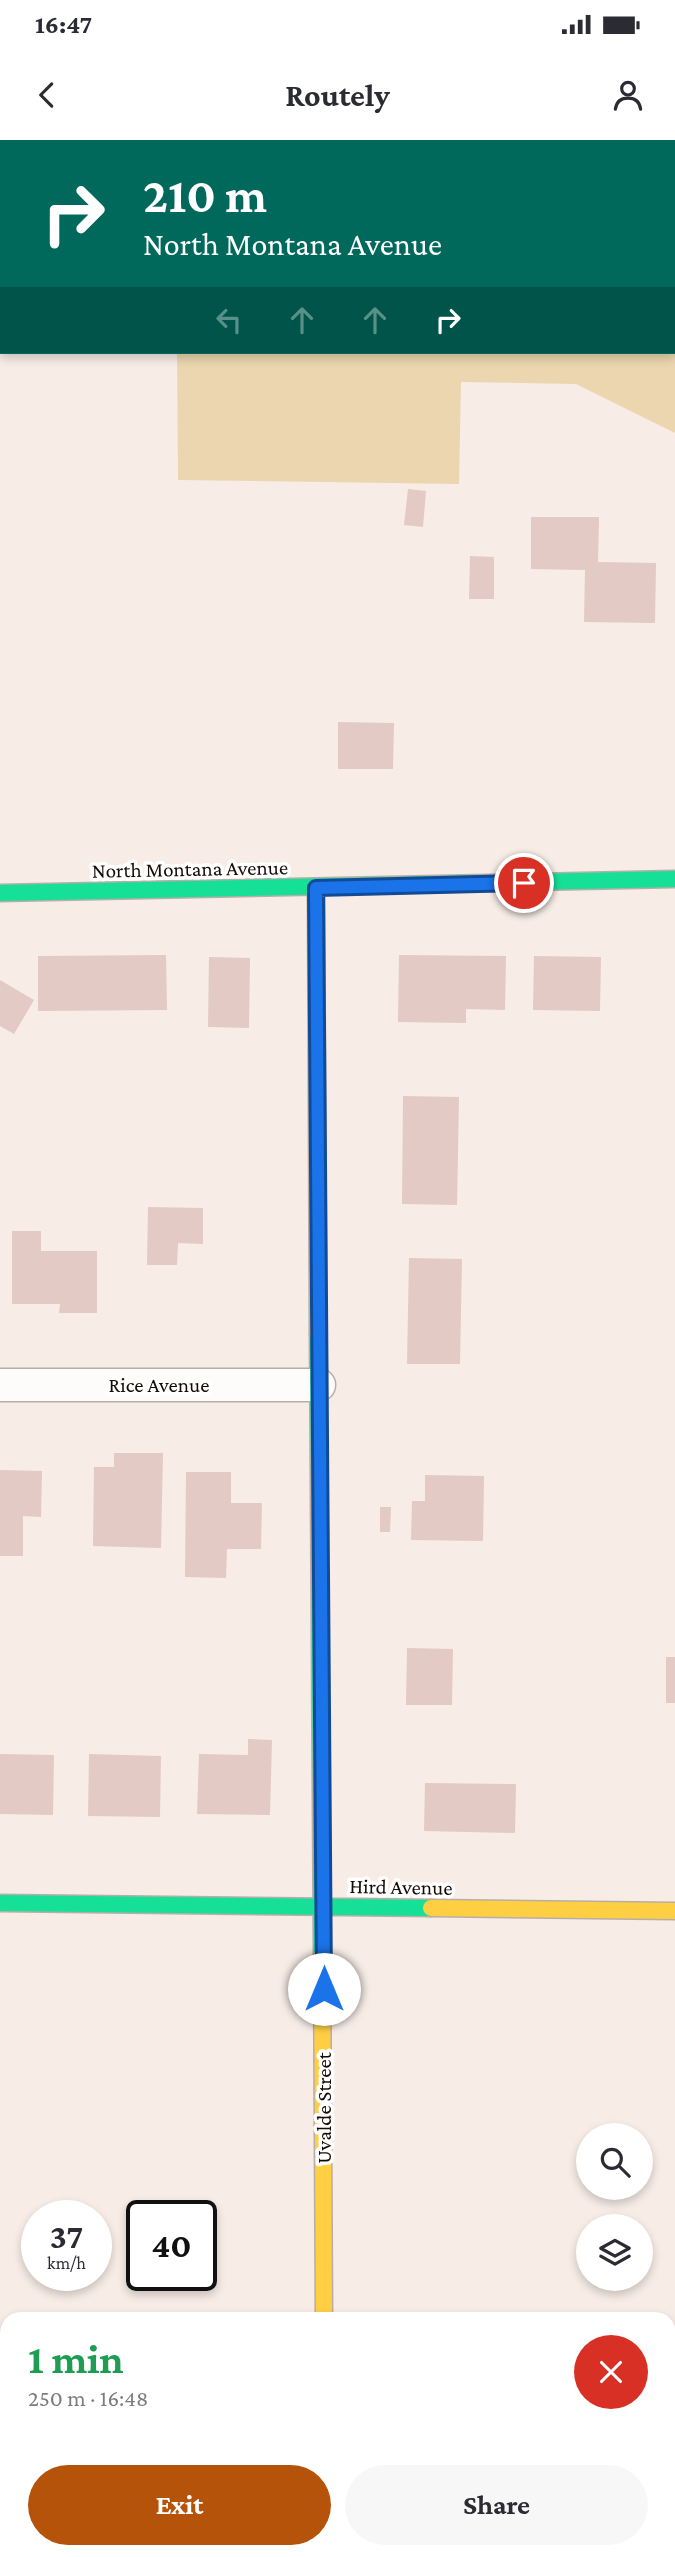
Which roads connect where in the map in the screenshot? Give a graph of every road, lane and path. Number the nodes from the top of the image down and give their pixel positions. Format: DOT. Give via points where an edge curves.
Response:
graph roads {
  1 [pos="675,879"];
  2 [pos="316,888"];
  3 [pos="0,893"];
  4 [pos="0,1385"];
  5 [pos="319,1385"];
  6 [pos="0,1903"];
  7 [pos="323,1907"];
  8 [pos="675,1911"];
  9 [pos="324,2312"];
  1 -- 2 [label="street, North Montana Avenue"];
  2 -- 3 [label="street, North Montana Avenue"];
  2 -- 5 [label="street, Uvalde Street"];
  4 -- 5 [label="street, Rice Avenue"];
  5 -- 7 [label="street, Uvalde Street"];
  6 -- 7 [label="street, Hird Avenue"];
  7 -- 8 [label="street, Hird Avenue"];
  7 -- 9 [label="street, Uvalde Street"];
}
